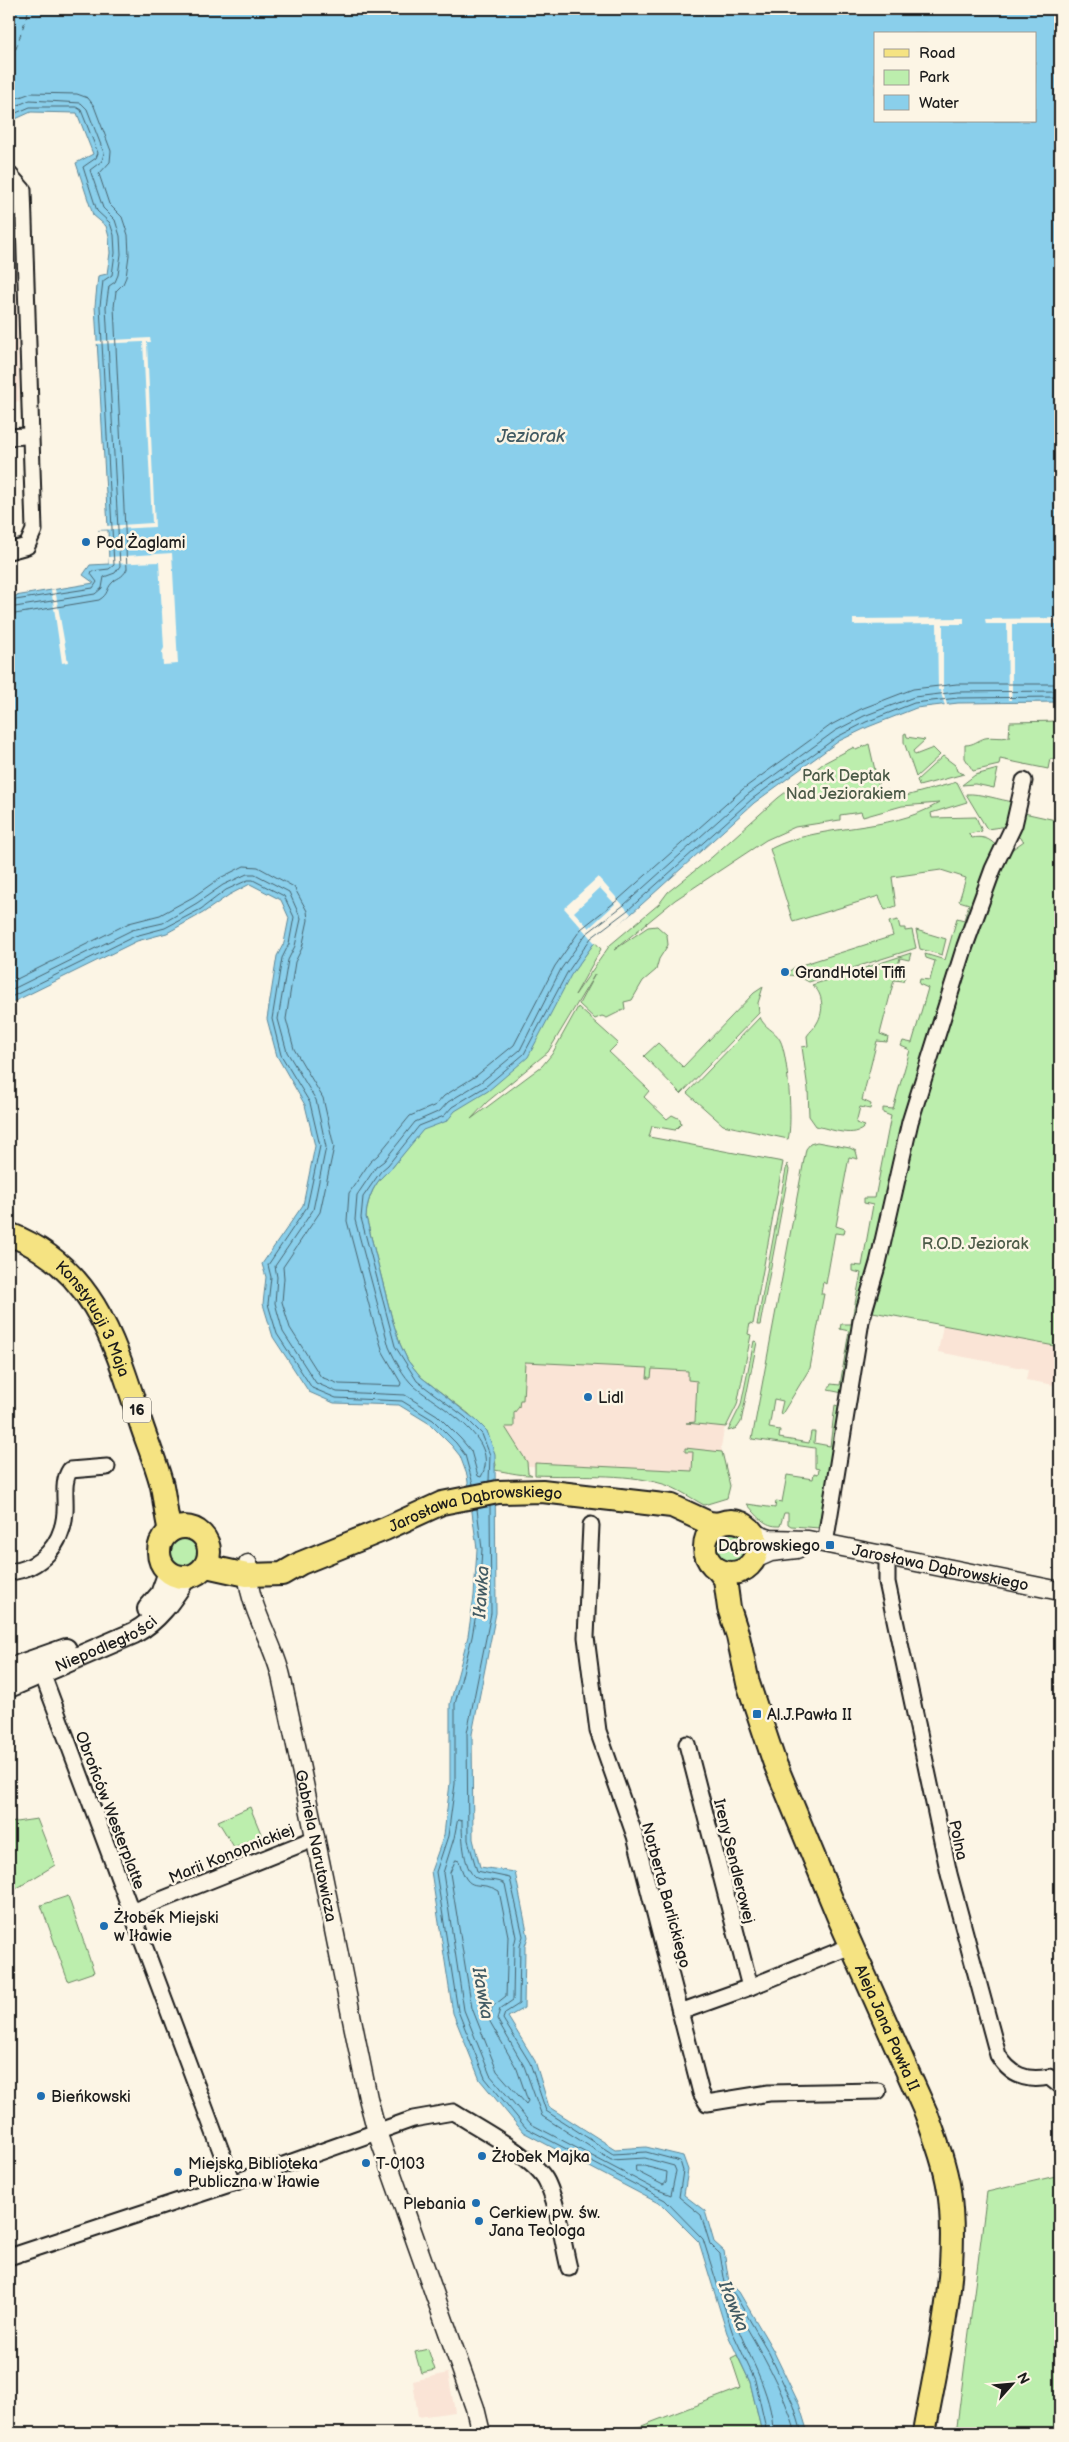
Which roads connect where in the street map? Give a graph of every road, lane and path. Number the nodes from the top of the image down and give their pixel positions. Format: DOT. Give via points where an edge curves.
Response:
graph roads {
  1 [pos="9,174"];
  2 [pos="25,436"];
  3 [pos="9,437"];
  4 [pos="9,551"];
  5 [pos="1024,782"];
  6 [pos="9,1234"];
  7 [pos="107,1467"];
  8 [pos="655,1505"];
  9 [pos="718,1524"];
  10 [pos="591,1525"];
  11 [pos="177,1529"];
  12 [pos="755,1534"];
  13 [pos="705,1543"];
  14 [pos="823,1544"];
  15 [pos="887,1554"];
  16 [pos="208,1559"];
  17 [pos="749,1565"];
  18 [pos="247,1570"];
  19 [pos="718,1570"];
  20 [pos="9,1572"];
  21 [pos="178,1575"];
  22 [pos="1060,1592"];
  23 [pos="738,1636"];
  24 [pos="9,1668"];
  25 [pos="42,1673"];
  26 [pos="9,1688"];
  27 [pos="687,1744"];
  28 [pos="316,1838"];
  29 [pos="131,1912"];
  30 [pos="851,1946"];
  31 [pos="750,1987"];
  32 [pos="680,2012"];
  33 [pos="1060,2086"];
  34 [pos="878,2090"];
  35 [pos="377,2132"];
  36 [pos="233,2183"];
  37 [pos="9,2257"];
  38 [pos="569,2268"];
  39 [pos="481,2433"];
  40 [pos="924,2433"];
  1 -- 4 [label="street" via="23,190 34,530 26,546"];
  2 -- 3 [label="street"];
  5 -- 14 [label="street" via="1014,825 993,869 965,946 910,1122 878,1263 861,1321"];
  6 -- 11 [label="main road, Konstytucji 3 Maja / 16" via="60,1265 96,1306 125,1375"];
  7 -- 20 [label="street" via="70,1470 65,1478 65,1514 56,1545 42,1560 23,1571"];
  8 -- 9 [label="main road, Jarosława Dąbrowskiego" via="672,1506"];
  8 -- 13 [label="main road, Jarosława Dąbrowskiego" via="695,1529"];
  8 -- 18 [label="main road, Jarosława Dąbrowskiego" via="564,1493 511,1491 459,1498 301,1563 282,1574"];
  9 -- 12 [label="main road" via="739,1522"];
  9 -- 13 [label="main road"];
  10 -- 32 [label="street, Norberta Barlickiego" via="586,1637 598,1731 635,1836"];
  11 -- 16 [label="main road" via="194,1528 202,1534 208,1542"];
  11 -- 21 [label="main road" via="163,1538 159,1556 162,1565"];
  12 -- 14 [label="street, Jarosława Dąbrowskiego" via="770,1539 808,1540"];
  12 -- 17 [label="main road" via="758,1547"];
  13 -- 19 [label="main road" via="708,1558"];
  14 -- 15 [label="street, Jarosława Dąbrowskiego"];
  14 -- 17 [label="street, Jarosława Dąbrowskiego" via="771,1552"];
  15 -- 22 [label="street, Jarosława Dąbrowskiego"];
  15 -- 33 [label="street, Polna" via="887,1582 949,1874 998,2055 1014,2073 1025,2078 1049,2077"];
  16 -- 18 [label="main road, Jarosława Dąbrowskiego"];
  16 -- 21 [label="main road" via="200,1572"];
  17 -- 19 [label="main road" via="726,1573"];
  17 -- 23 [label="main road, Aleja Jana Pawła II" via="740,1579"];
  18 -- 28 [label="street, Gabriela Narutowicza" via="251,1597 271,1642 279,1670"];
  19 -- 23 [label="main road, Aleja Jana Pawła II" via="725,1579 729,1608"];
  21 -- 24 [label="main road, Niepodległości" via="155,1603 132,1621 50,1656"];
  21 -- 25 [label="main road, Niepodległości" via="161,1613 149,1624 134,1634"];
  23 -- 30 [label="main road, Aleja Jana Pawła II" via="753,1698 774,1761"];
  25 -- 26 [label="main road, Niepodległości"];
  25 -- 29 [label="street, Obrońców Westerplatte"];
  27 -- 31 [label="street, Ireny Sendlerowej"];
  28 -- 29 [label="street, Marii Konopnickiej"];
  28 -- 35 [label="street, Gabriela Narutowicza"];
  29 -- 36 [label="street, Obrońców Westerplatte"];
  30 -- 31 [label="street"];
  30 -- 40 [label="main road, Aleja Jana Pawła II" via="926,2113 938,2144 949,2189 952,2227 949,2284"];
  31 -- 32 [label="street"];
  32 -- 34 [label="street, Norberta Barlickiego" via="700,2093 707,2103 769,2093"];
  35 -- 36 [label="street"];
  35 -- 38 [label="street" via="413,2119 453,2112 535,2166 553,2199"];
  35 -- 39 [label="street, Gabriela Narutowicza"];
  36 -- 37 [label="street"];
}
